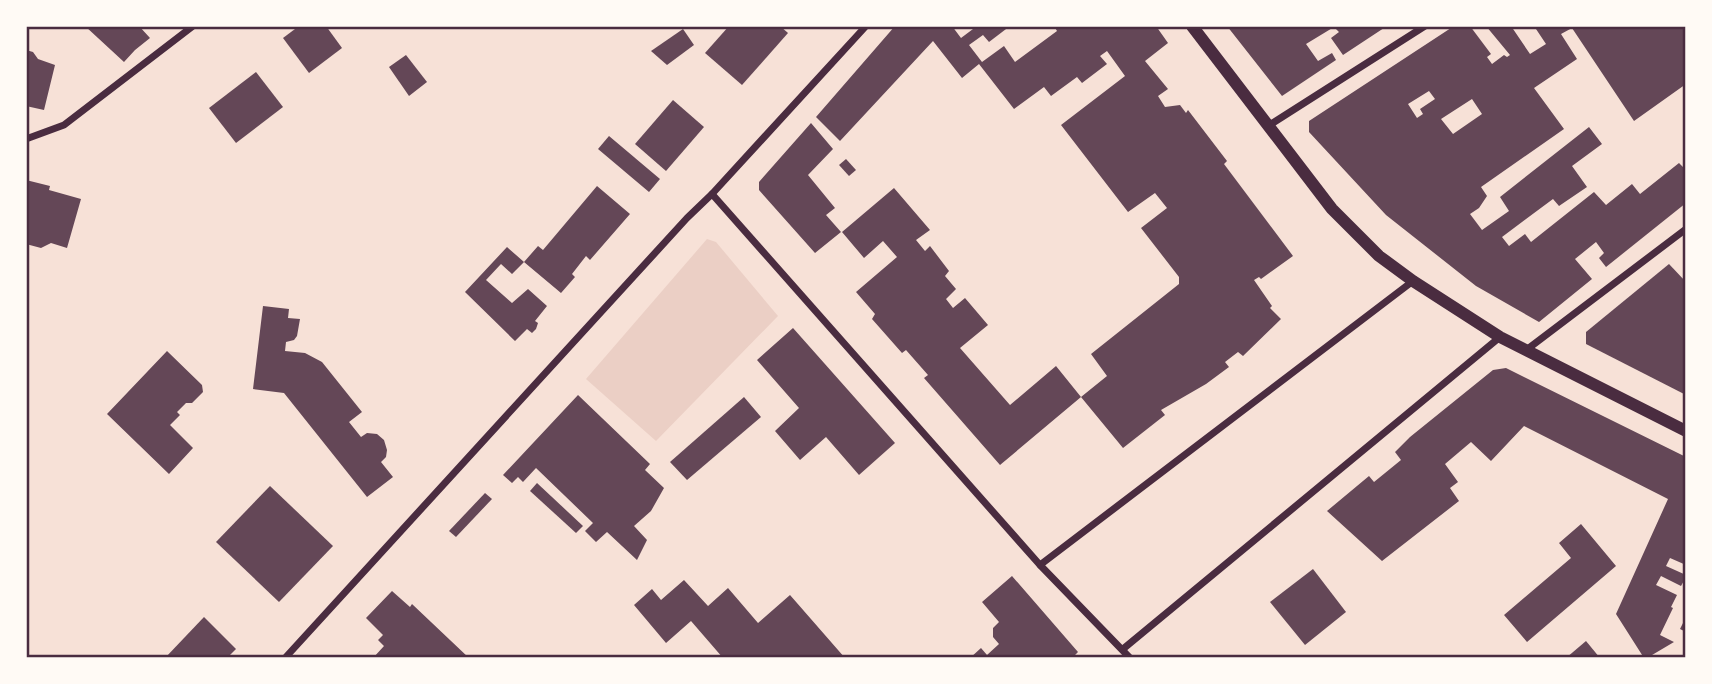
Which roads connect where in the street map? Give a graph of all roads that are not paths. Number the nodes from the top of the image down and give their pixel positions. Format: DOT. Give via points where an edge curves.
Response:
graph roads {
  1 [pos="193,26"];
  2 [pos="866,26"];
  3 [pos="1192,26"];
  4 [pos="1425,26"];
  5 [pos="1268,127"];
  6 [pos="26,139"];
  7 [pos="712,194"];
  8 [pos="1686,229"];
  9 [pos="1413,281"];
  10 [pos="1500,337"];
  11 [pos="1525,351"];
  12 [pos="1686,431"];
  13 [pos="1040,565"];
  14 [pos="1123,649"];
  15 [pos="285,658"];
  16 [pos="1130,658"];
  1 -- 6 [label="street" via="64,125"];
  2 -- 7 [label="street"];
  3 -- 5 [label="street"];
  4 -- 5 [label="street"];
  5 -- 9 [label="street" via="1332,209 1379,256"];
  7 -- 13 [label="street"];
  7 -- 15 [label="street"];
  8 -- 11 [label="street"];
  9 -- 10 [label="street"];
  9 -- 13 [label="street"];
  10 -- 11 [label="street"];
  10 -- 14 [label="street"];
  11 -- 12 [label="street"];
  13 -- 14 [label="street"];
  14 -- 16 [label="street"];
}
